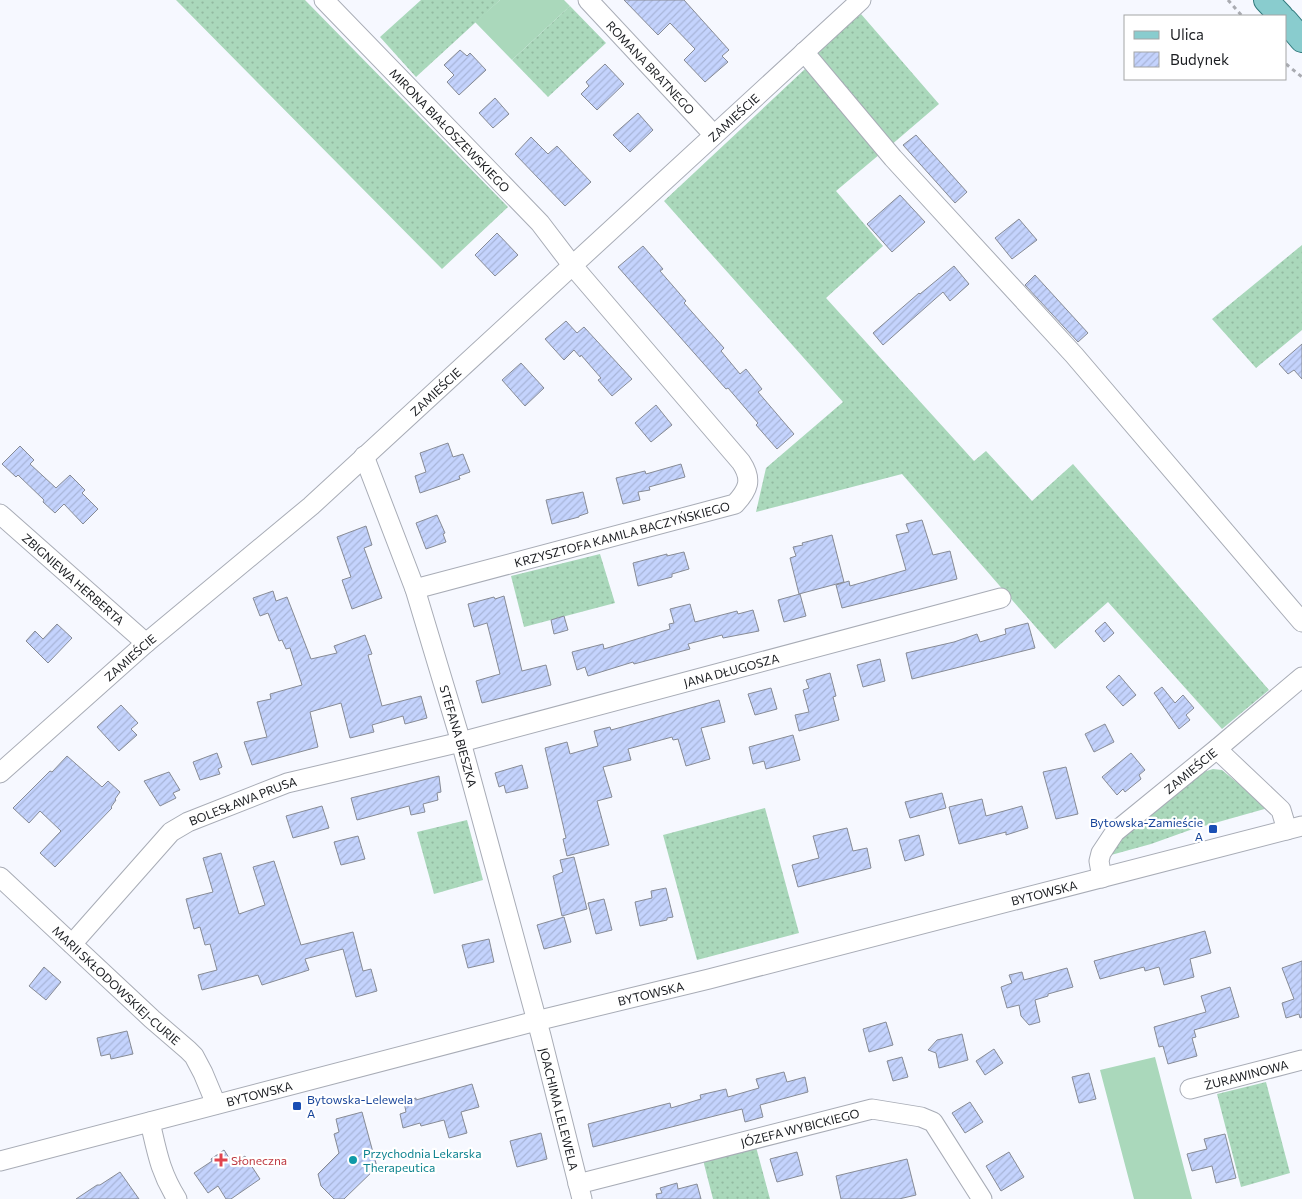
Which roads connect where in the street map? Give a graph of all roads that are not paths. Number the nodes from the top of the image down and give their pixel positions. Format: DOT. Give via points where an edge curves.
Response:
graph roads {
  1 [pos="324,0"];
  2 [pos="588,0"];
  3 [pos="861,0"];
  4 [pos="1266,0"];
  5 [pos="1280,15"];
  6 [pos="1287,23"];
  7 [pos="1302,40"];
  8 [pos="804,52"];
  9 [pos="714,135"];
  10 [pos="572,265"];
  11 [pos="364,456"];
  12 [pos="0,514"];
  13 [pos="415,589"];
  14 [pos="1001,598"];
  15 [pos="1302,622"];
  16 [pos="146,643"];
  17 [pos="1302,677"];
  18 [pos="461,742"];
  19 [pos="1218,748"];
  20 [pos="0,773"];
  21 [pos="1294,828"];
  22 [pos="0,877"];
  23 [pos="1102,878"];
  24 [pos="72,944"];
  25 [pos="536,1021"];
  26 [pos="1302,1060"];
  27 [pos="1190,1089"];
  28 [pos="216,1104"];
  29 [pos="150,1122"];
  30 [pos="0,1161"];
  31 [pos="580,1191"];
  32 [pos="178,1199"];
  33 [pos="982,1199"];
  1 -- 10 [label="street, MIRONA BIAŁOSZEWSKIEGO" via="540,223"];
  2 -- 9 [label="street, ROMANA BRATNEGO"];
  3 -- 8 [label="street, ZAMIEŚCIE"];
  4 -- 5 [label="main road"];
  6 -- 7 [label="main road"];
  8 -- 9 [label="street, ZAMIEŚCIE"];
  8 -- 15 [label="street" via="893,158 1074,355"];
  9 -- 10 [label="street, ZAMIEŚCIE"];
  10 -- 11 [label="street, ZAMIEŚCIE"];
  10 -- 13 [label="street, KRZYSZTOFA KAMILA BACZYŃSKIEGO" via="741,462 748,472 748,484 743,495 735,504 724,508"];
  11 -- 13 [label="street, STEFANA BIESZKA"];
  11 -- 16 [label="street, ZAMIEŚCIE" via="311,506"];
  12 -- 16 [label="street, ZBIGNIEWA HERBERTA"];
  13 -- 18 [label="street, STEFANA BIESZKA"];
  14 -- 18 [label="street, JANA DŁUGOSZA"];
  16 -- 20 [label="street, ZAMIEŚCIE"];
  17 -- 19 [label="street, ZAMIEŚCIE"];
  18 -- 24 [label="street, BOLESŁAWA PRUSA" via="287,783 188,822 172,832"];
  18 -- 25 [label="street, STEFANA BIESZKA"];
  19 -- 21 [label="street" via="1281,810"];
  19 -- 23 [label="street, ZAMIEŚCIE" via="1115,832 1101,853"];
  21 -- 23 [label="street, BYTOWSKA"];
  22 -- 24 [label="street, MARII SKŁODOWSKIEJ-CURIE"];
  23 -- 25 [label="street, BYTOWSKA"];
  24 -- 28 [label="street, MARII SKŁODOWSKIEJ-CURIE" via="194,1056"];
  25 -- 28 [label="street, BYTOWSKA"];
  25 -- 31 [label="street, JOACHIMA LELEWELA"];
  26 -- 27 [label="street, ŻURAWINOWA"];
  28 -- 29 [label="street, BYTOWSKA"];
  29 -- 30 [label="street, BYTOWSKA"];
  29 -- 32 [label="street" via="163,1174"];
  31 -- 33 [label="street, JÓZEFA WYBICKIEGO" via="872,1109 933,1122"];
}
